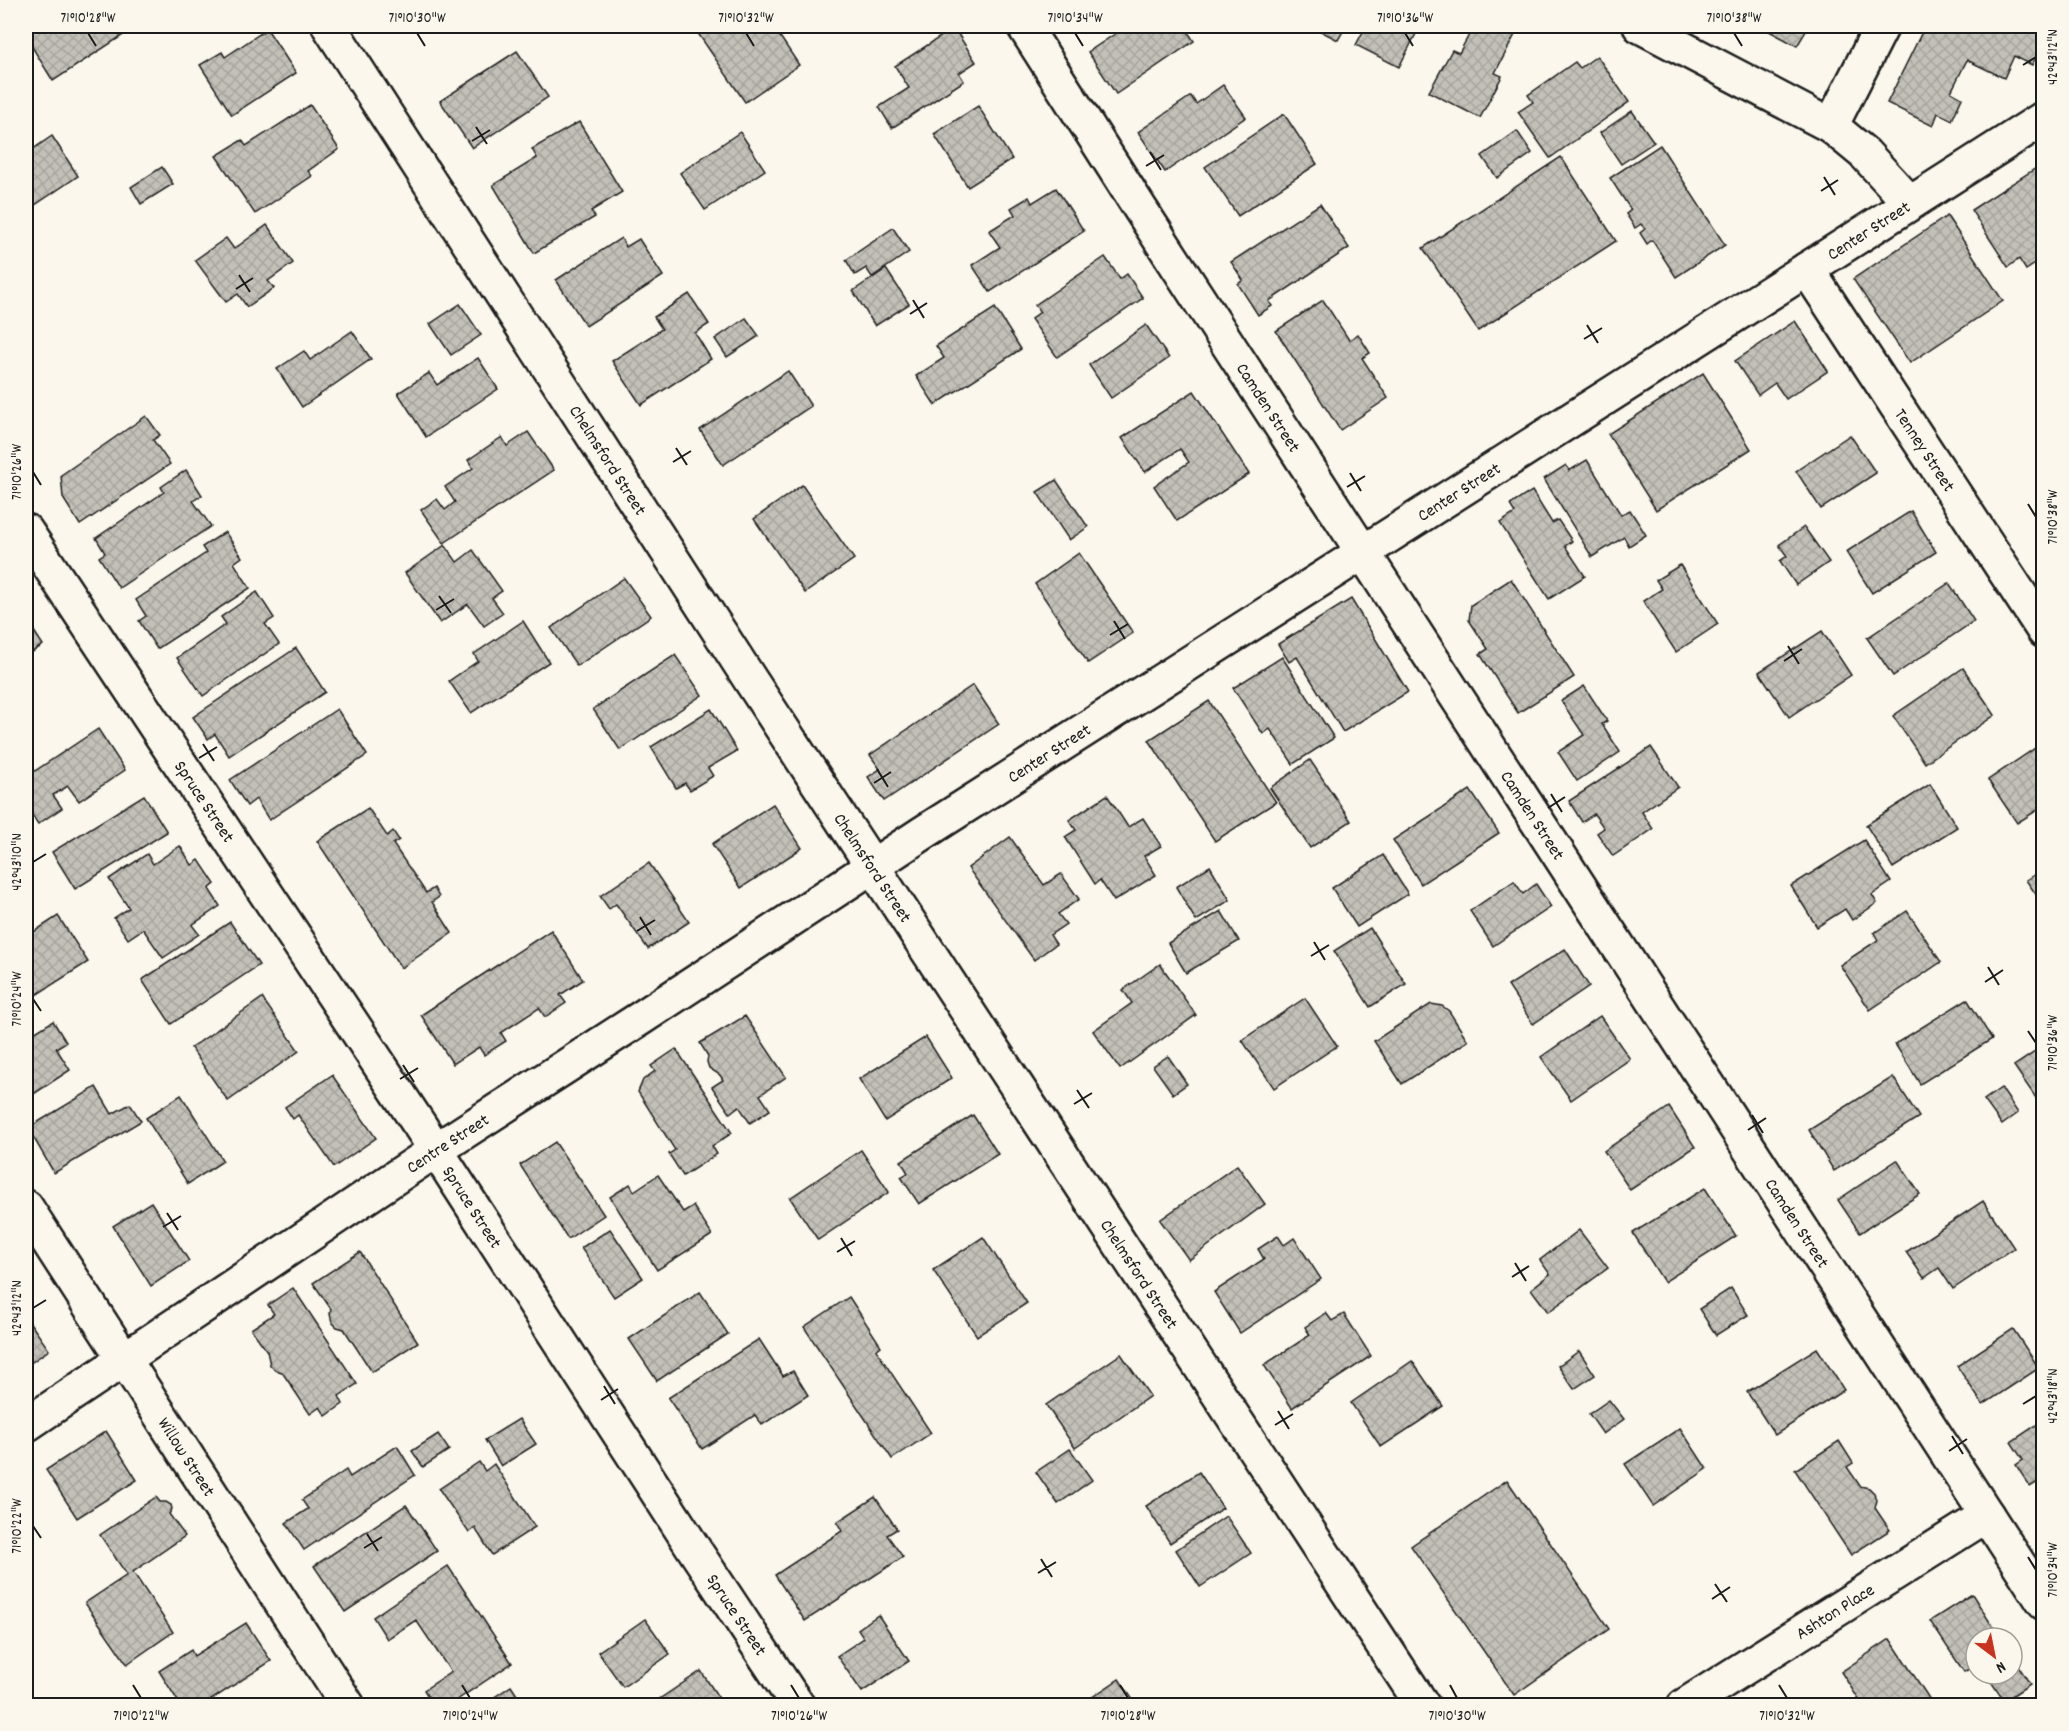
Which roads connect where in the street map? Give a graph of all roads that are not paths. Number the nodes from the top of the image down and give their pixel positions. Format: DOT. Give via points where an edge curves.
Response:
graph roads {
  1 [pos="329,26"];
  2 [pos="1024,26"];
  3 [pos="1640,26"];
  4 [pos="1882,26"];
  5 [pos="2043,118"];
  6 [pos="1831,126"];
  7 [pos="1910,203"];
  8 [pos="1807,269"];
  9 [pos="26,531"];
  10 [pos="1363,553"];
  11 [pos="2043,631"];
  12 [pos="874,866"];
  13 [pos="436,1150"];
  14 [pos="26,1207"];
  15 [pos="123,1359"];
  16 [pos="26,1425"];
  17 [pos="1987,1515"];
  18 [pos="2043,1603"];
  19 [pos="348,1706"];
  20 [pos="798,1706"];
  21 [pos="1423,1706"];
  22 [pos="1684,1706"];
  1 -- 12 [label="street, Chelmsford Street"];
  2 -- 10 [label="street, Camden Street"];
  3 -- 6 [label="street"];
  4 -- 6 [label="street"];
  5 -- 7 [label="street, Center Street"];
  6 -- 7 [label="street" via="1865,154"];
  7 -- 8 [label="street, Center Street"];
  8 -- 10 [label="street, Center Street"];
  8 -- 11 [label="street, Tenney Street"];
  9 -- 13 [label="street, Spruce Street"];
  10 -- 12 [label="street, Center Street"];
  10 -- 17 [label="street, Camden Street"];
  12 -- 13 [label="street, Centre Street"];
  12 -- 21 [label="street, Chelmsford Street"];
  13 -- 15 [label="street, Centre Street"];
  13 -- 20 [label="street, Spruce Street"];
  14 -- 15 [label="street, Willow Street"];
  15 -- 16 [label="street, Centre Street"];
  15 -- 19 [label="street, Willow Street"];
  17 -- 18 [label="street, Camden Street"];
  17 -- 22 [label="street, Ashton Place"];
}
